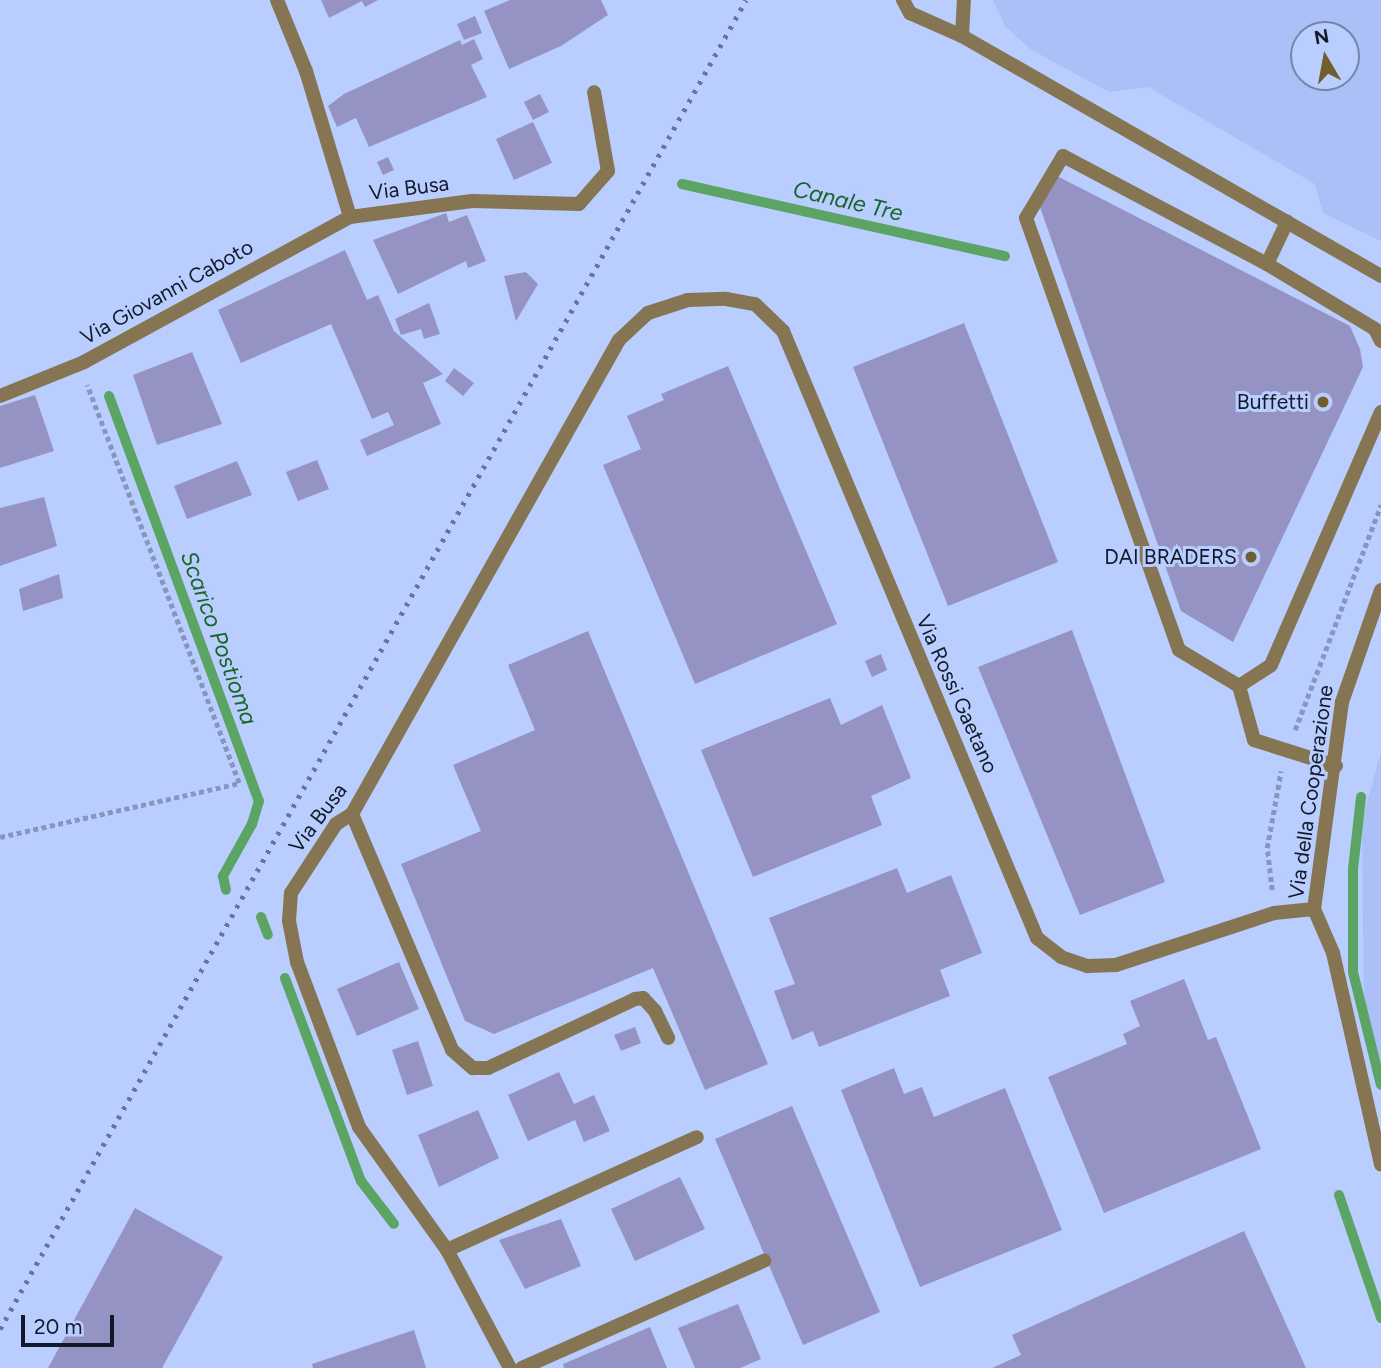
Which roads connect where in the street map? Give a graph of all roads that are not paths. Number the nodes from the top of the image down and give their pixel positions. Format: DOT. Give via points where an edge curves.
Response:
graph roads {
  1 [pos="277,0"];
  2 [pos="903,0"];
  3 [pos="964,0"];
  4 [pos="962,36"];
  5 [pos="594,92"];
  6 [pos="350,217"];
  7 [pos="1287,222"];
  8 [pos="1267,264"];
  9 [pos="1379,274"];
  10 [pos="648,313"];
  11 [pos="1381,341"];
  12 [pos="0,396"];
  13 [pos="1381,412"];
  14 [pos="1381,590"];
  15 [pos="1239,686"];
  16 [pos="1336,765"];
  17 [pos="352,814"];
  18 [pos="1314,909"];
  19 [pos="668,1038"];
  20 [pos="697,1138"];
  21 [pos="1381,1165"];
  22 [pos="447,1250"];
  23 [pos="764,1261"];
  24 [pos="510,1368"];
  25 [pos="522,1368"];
  1 -- 6 [label="street, Via Busa" via="306,71"];
  2 -- 4 [label="street" via="910,13"];
  3 -- 4 [label="street"];
  4 -- 7 [label="street"];
  5 -- 6 [label="street, Via Busa" via="608,171 579,204 472,201"];
  6 -- 12 [label="street, Via Giovanni Caboto" via="84,362"];
  7 -- 8 [label="street"];
  7 -- 9 [label="street"];
  8 -- 11 [label="street" via="1375,329"];
  8 -- 15 [label="street" via="1063,156 1026,218 1179,650"];
  10 -- 17 [label="street, Via Busa" via="619,340"];
  10 -- 18 [label="street, Via Rossi Gaetano" via="688,300 726,299 755,304 783,331 1037,938 1074,961 1116,965 1274,913"];
  13 -- 15 [label="street" via="1270,665"];
  14 -- 16 [label="street, Via della Cooperazione" via="1342,702"];
  15 -- 16 [label="street" via="1254,740"];
  16 -- 18 [label="street, Via della Cooperazione"];
  17 -- 19 [label="street" via="452,1050 473,1068 488,1068 635,999 643,998 655,1011"];
  17 -- 22 [label="street, Via Busa" via="336,824 291,893 289,921 297,962 359,1127"];
  18 -- 21 [label="street, Via della Cooperazione" via="1333,953"];
  20 -- 22 [label="street"];
  22 -- 24 [label="street, Via Busa"];
  23 -- 25 [label="street"];
}
